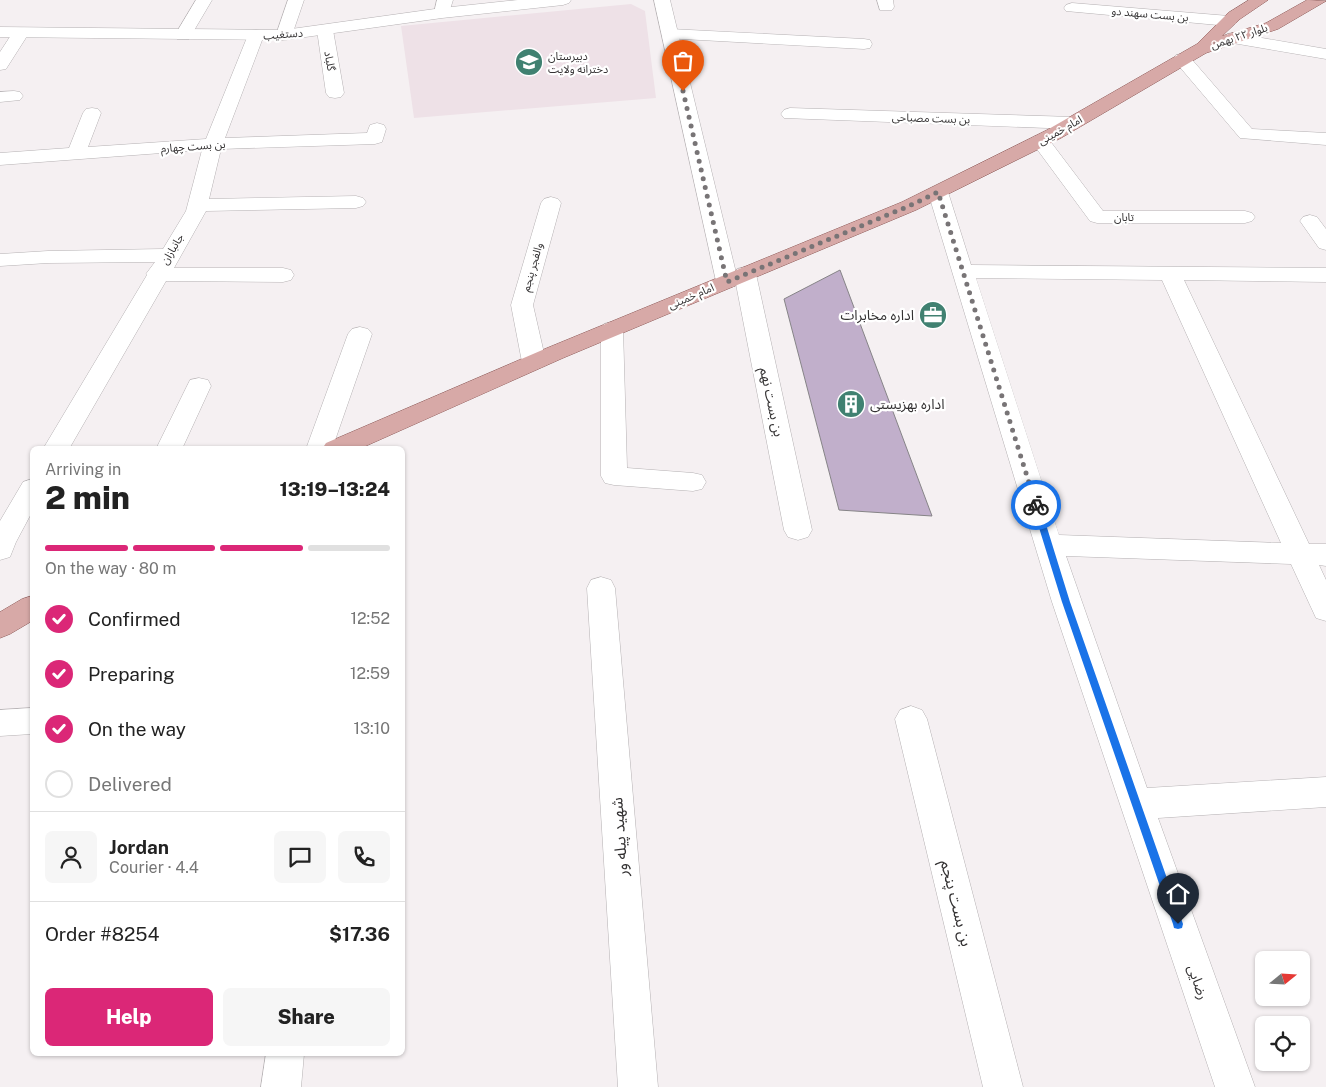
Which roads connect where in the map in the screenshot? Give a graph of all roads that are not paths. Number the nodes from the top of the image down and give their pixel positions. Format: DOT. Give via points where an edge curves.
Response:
graph roads {
  1 [pos="204,0"];
  2 [pos="296,0"];
  3 [pos="564,0"];
  4 [pos="662,0"];
  5 [pos="1260,0"];
  6 [pos="1319,0"];
  7 [pos="528,2"];
  8 [pos="444,7"];
  9 [pos="1072,8"];
  10 [pos="1229,21"];
  11 [pos="324,30"];
  12 [pos="0,32"];
  13 [pos="21,33"];
  14 [pos="670,34"];
  15 [pos="183,35"];
  16 [pos="256,35"];
  17 [pos="284,35"];
  18 [pos="1234,38"];
  19 [pos="864,44"];
  20 [pos="1191,54"];
  21 [pos="1326,54"];
  22 [pos="0,65"];
  23 [pos="335,93"];
  24 [pos="92,113"];
  25 [pos="790,114"];
  26 [pos="1073,123"];
  27 [pos="377,128"];
  28 [pos="1326,139"];
  29 [pos="1040,141"];
  30 [pos="213,144"];
  31 [pos="76,154"];
  32 [pos="0,159"];
  33 [pos="938,192"];
  34 [pos="356,202"];
  35 [pos="551,203"];
  36 [pos="198,204"];
  37 [pos="1245,218"];
  38 [pos="1310,222"];
  39 [pos="1326,244"];
  40 [pos="168,255"];
  41 [pos="0,260"];
  42 [pos="963,272"];
  43 [pos="157,274"];
  44 [pos="1170,274"];
  45 [pos="282,275"];
  46 [pos="1326,276"];
  47 [pos="736,278"];
  48 [pos="612,329"];
  49 [pos="360,334"];
  50 [pos="534,362"];
  51 [pos="200,386"];
  52 [pos="58,446"];
  53 [pos="170,446"];
  54 [pos="320,446"];
  55 [pos="342,446"];
  56 [pos="693,482"];
  57 [pos="30,493"];
  58 [pos="798,530"];
  59 [pos="1048,545"];
  60 [pos="0,550"];
  61 [pos="1312,554"];
  62 [pos="601,588"];
  63 [pos="30,609"];
  64 [pos="1326,610"];
  65 [pos="0,626"];
  66 [pos="911,719"];
  67 [pos="30,721"];
  68 [pos="0,723"];
  69 [pos="1326,792"];
  70 [pos="1136,804"];
  71 [pos="285,1056"];
  72 [pos="281,1087"];
  73 [pos="638,1087"];
  74 [pos="1003,1087"];
  75 [pos="1235,1087"];
  1 -- 15 [label="street"];
  2 -- 17 [label="street"];
  3 -- 7 [label="street, دستغیب"];
  4 -- 14 [label="street, بن بست نهم"];
  5 -- 10 [label="main road, بلوار ۲۲ بهمن"];
  6 -- 18 [label="main road, بلوار ۲۲ بهمن" via="1272,26"];
  7 -- 8 [label="street, دستغیب"];
  8 -- 11 [label="street, دستغیب"];
  9 -- 10 [label="street, بن بست سهند دو"];
  10 -- 20 [label="main road, بلوار ۲۲ بهمن"];
  11 -- 17 [label="street, دستغیب"];
  11 -- 23 [label="street, گلباد"];
  12 -- 13 [label="street, دستغیب"];
  13 -- 15 [label="street, دستغیب"];
  13 -- 22 [label="street"];
  14 -- 19 [label="street"];
  14 -- 47 [label="street, بن بست نهم"];
  15 -- 16 [label="street, دستغیب"];
  16 -- 17 [label="street, دستغیب"];
  16 -- 30 [label="street, جانبازان"];
  18 -- 20 [label="main road, بلوار ۲۲ بهمن"];
  18 -- 21 [label="street"];
  20 -- 26 [label="main road, امام خمینی"];
  20 -- 28 [label="street" via="1247,134"];
  24 -- 31 [label="street"];
  25 -- 26 [label="street, بن بست مصباحی"];
  26 -- 29 [label="main road, امام خمینی"];
  27 -- 30 [label="street, بن بست چهارم" via="376,138"];
  29 -- 33 [label="main road, امام خمینی"];
  29 -- 37 [label="street, تابان" via="1097,217"];
  30 -- 31 [label="street, بن بست چهارم"];
  30 -- 36 [label="street, جانبازان"];
  31 -- 32 [label="street, بن بست چهارم"];
  33 -- 42 [label="street, رضایی"];
  33 -- 47 [label="main road, امام خمینی"];
  34 -- 36 [label="street"];
  35 -- 50 [label="street, والفجر پنجم" via="522,305"];
  36 -- 40 [label="street, جانبازان"];
  38 -- 39 [label="street"];
  40 -- 41 [label="street"];
  40 -- 43 [label="street, جانبازان"];
  42 -- 44 [label="street"];
  42 -- 59 [label="street, رضایی"];
  43 -- 45 [label="street"];
  43 -- 52 [label="street, جانبازان"];
  44 -- 46 [label="street"];
  44 -- 61 [label="street"];
  47 -- 48 [label="main road, امام خمینی"];
  47 -- 58 [label="street, بن بست نهم"];
  48 -- 50 [label="main road, امام خمینی"];
  48 -- 56 [label="street" via="614,476"];
  49 -- 54 [label="street"];
  50 -- 55 [label="main road, امام خمینی"];
  51 -- 53 [label="street"];
  57 -- 60 [label="street"];
  59 -- 61 [label="street"];
  59 -- 70 [label="street, رضایی"];
  61 -- 64 [label="street"];
  62 -- 73 [label="street, شهید پیله ور"];
  63 -- 65 [label="main road"];
  66 -- 74 [label="street, بن بست پنجم"];
  67 -- 68 [label="street"];
  69 -- 70 [label="street"];
  70 -- 75 [label="street, رضایی"];
  71 -- 72 [label="street"];
}
